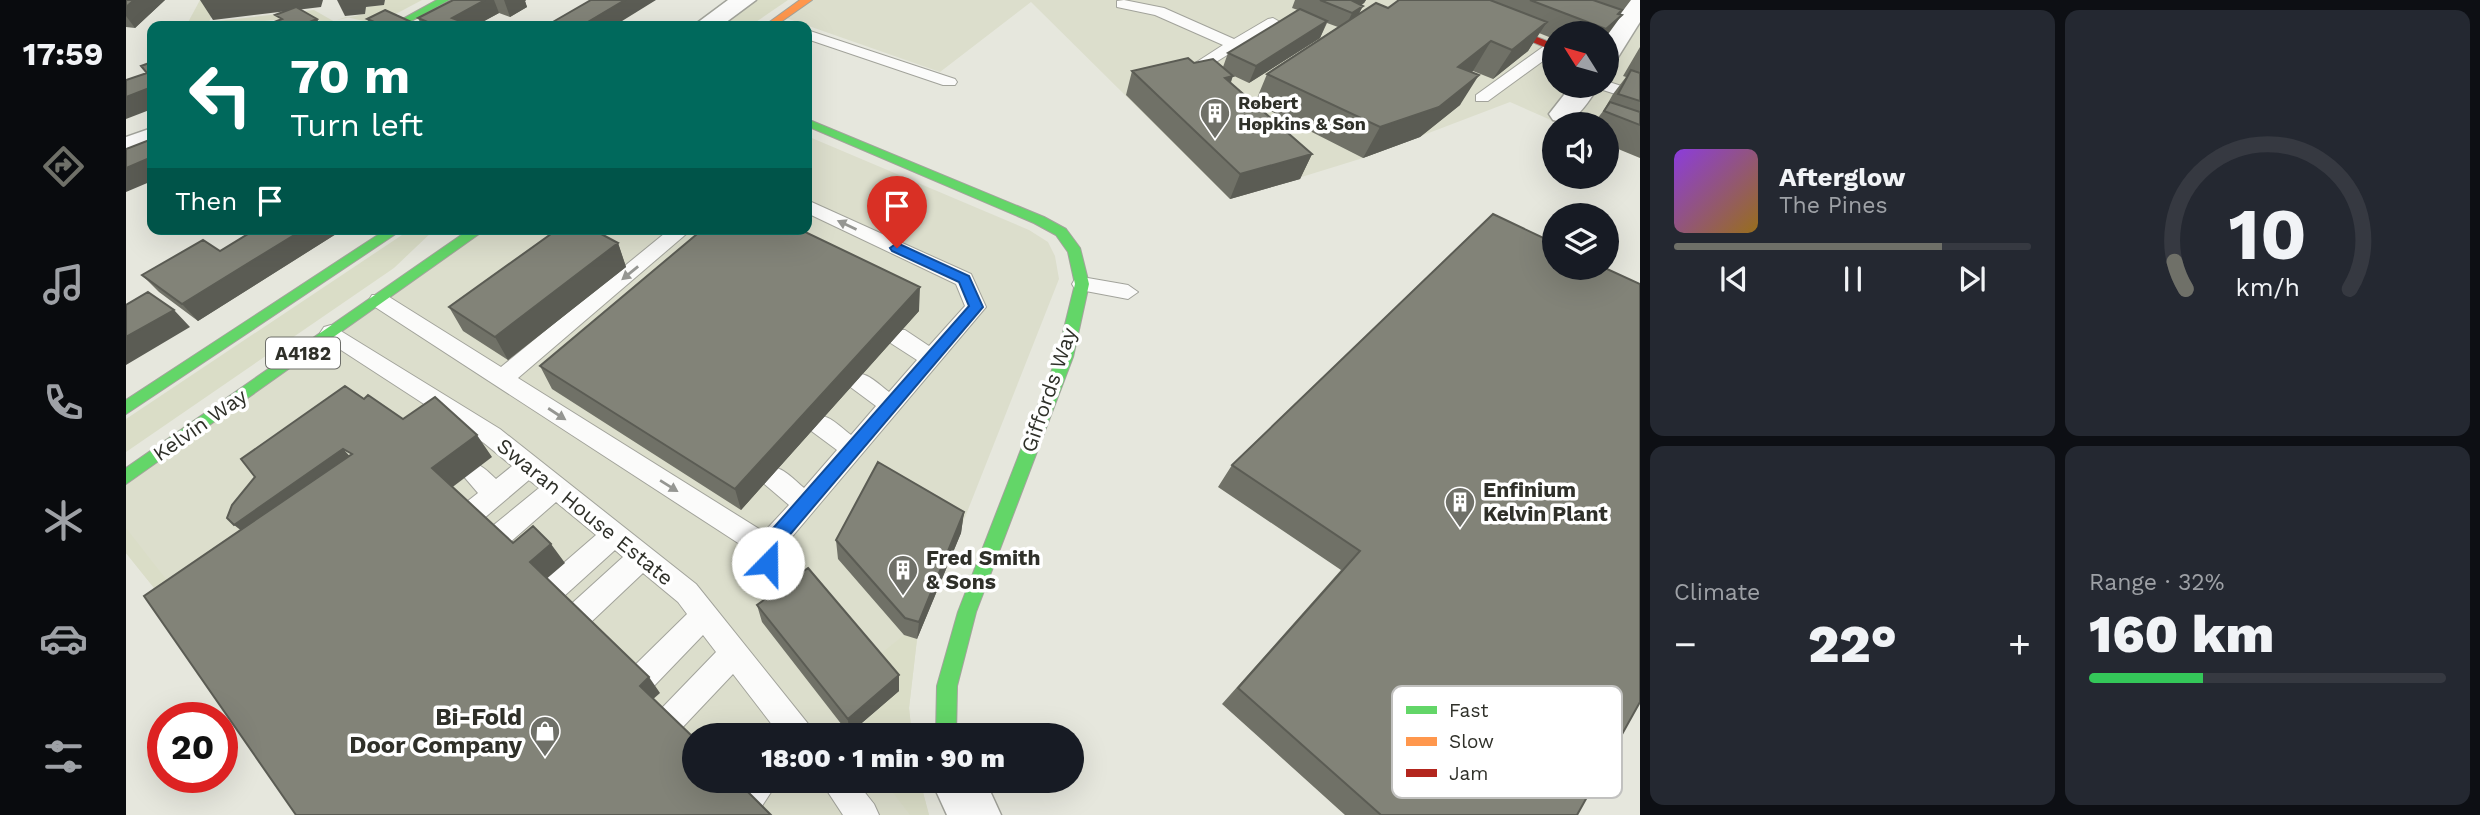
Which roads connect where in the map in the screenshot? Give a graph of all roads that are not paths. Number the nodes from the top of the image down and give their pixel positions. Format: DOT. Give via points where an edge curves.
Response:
graph roads {
  1 [pos="444,0"];
  2 [pos="744,0"];
  3 [pos="807,0"];
  4 [pos="1103,0"];
  5 [pos="1437,0"];
  6 [pos="1126,2"];
  7 [pos="1632,12"];
  8 [pos="404,21"];
  9 [pos="712,21"];
  10 [pos="781,21"];
  11 [pos="1273,22"];
  12 [pos="1619,34"];
  13 [pos="812,36"];
  14 [pos="1542,43"];
  15 [pos="1234,44"];
  16 [pos="1542,56"];
  17 [pos="1220,80"];
  18 [pos="949,82"];
  19 [pos="1619,90"];
  20 [pos="1640,97"];
  21 [pos="1482,98"];
  22 [pos="1576,98"];
  23 [pos="1565,112"];
  24 [pos="812,124"];
  25 [pos="147,139"];
  26 [pos="126,147"];
  27 [pos="812,208"];
  28 [pos="388,235"];
  29 [pos="471,235"];
  30 [pos="676,235"];
  31 [pos="1082,284"];
  32 [pos="1128,292"];
  33 [pos="379,300"];
  34 [pos="331,333"];
  35 [pos="897,336"];
  36 [pos="931,358"];
  37 [pos="502,379"];
  38 [pos="857,380"];
  39 [pos="891,405"];
  40 [pos="126,408"];
  41 [pos="818,423"];
  42 [pos="853,449"];
  43 [pos="529,467"];
  44 [pos="472,472"];
  45 [pos="771,475"];
  46 [pos="126,477"];
  47 [pos="556,488"];
  48 [pos="496,494"];
  49 [pos="806,504"];
  50 [pos="474,512"];
  51 [pos="614,535"];
  52 [pos="499,536"];
  53 [pos="767,548"];
  54 [pos="642,557"];
  55 [pos="553,589"];
  56 [pos="787,605"];
  57 [pos="579,615"];
  58 [pos="704,615"];
  59 [pos="734,653"];
  60 [pos="643,677"];
  61 [pos="670,720"];
  62 [pos="789,723"];
  63 [pos="946,723"];
  64 [pos="845,793"];
  65 [pos="964,793"];
  66 [pos="863,815"];
  67 [pos="975,815"];
  1 -- 8 [label="street"];
  2 -- 9 [label="street"];
  3 -- 10 [label="street"];
  4 -- 6 [label="lane"];
  5 -- 14 [label="street"];
  6 -- 15 [label="lane" via="1159,11"];
  7 -- 12 [label="street"];
  11 -- 15 [label="lane"];
  13 -- 18 [label="lane"];
  15 -- 17 [label="lane" via="1198,67"];
  16 -- 21 [label="lane"];
  19 -- 20 [label="lane"];
  22 -- 23 [label="street"];
  24 -- 31 [label="street, Giffords Way" via="1061,232 1075,251"];
  25 -- 26 [label="street"];
  36 -- 27 [label="lane, one-way" via="976,307 964,279"];
  28 -- 40 [label="street"];
  29 -- 33 [label="street, Kelvin Way / A4182"];
  30 -- 37 [label="lane, one-way"];
  31 -- 32 [label="lane"];
  31 -- 63 [label="street, Giffords Way" via="1065,357 967,612 947,686"];
  33 -- 34 [label="street, Kelvin Way / A4182"];
  33 -- 37 [label="lane"];
  34 -- 43 [label="lane, Swaran House Estate" via="492,436"];
  34 -- 46 [label="street, Kelvin Way / A4182"];
  35 -- 36 [label="lane"];
  36 -- 39 [label="lane"];
  37 -- 53 [label="lane, one-way" via="618,442"];
  38 -- 39 [label="lane"];
  39 -- 42 [label="lane"];
  41 -- 42 [label="lane"];
  42 -- 49 [label="lane"];
  43 -- 47 [label="lane, Swaran House Estate"];
  43 -- 48 [label="lane"];
  44 -- 48 [label="lane"];
  45 -- 49 [label="lane"];
  47 -- 51 [label="lane, Swaran House Estate"];
  47 -- 52 [label="lane"];
  48 -- 50 [label="lane"];
  49 -- 53 [label="lane"];
  51 -- 54 [label="lane, Swaran House Estate"];
  51 -- 55 [label="lane"];
  53 -- 56 [label="lane" via="769,577"];
  54 -- 57 [label="lane"];
  54 -- 58 [label="lane, Swaran House Estate" via="687,593"];
  58 -- 59 [label="lane, Swaran House Estate"];
  58 -- 60 [label="lane"];
  59 -- 61 [label="lane"];
  59 -- 62 [label="lane, Swaran House Estate"];
  64 -- 66 [label="lane"];
  65 -- 67 [label="street"];
}
